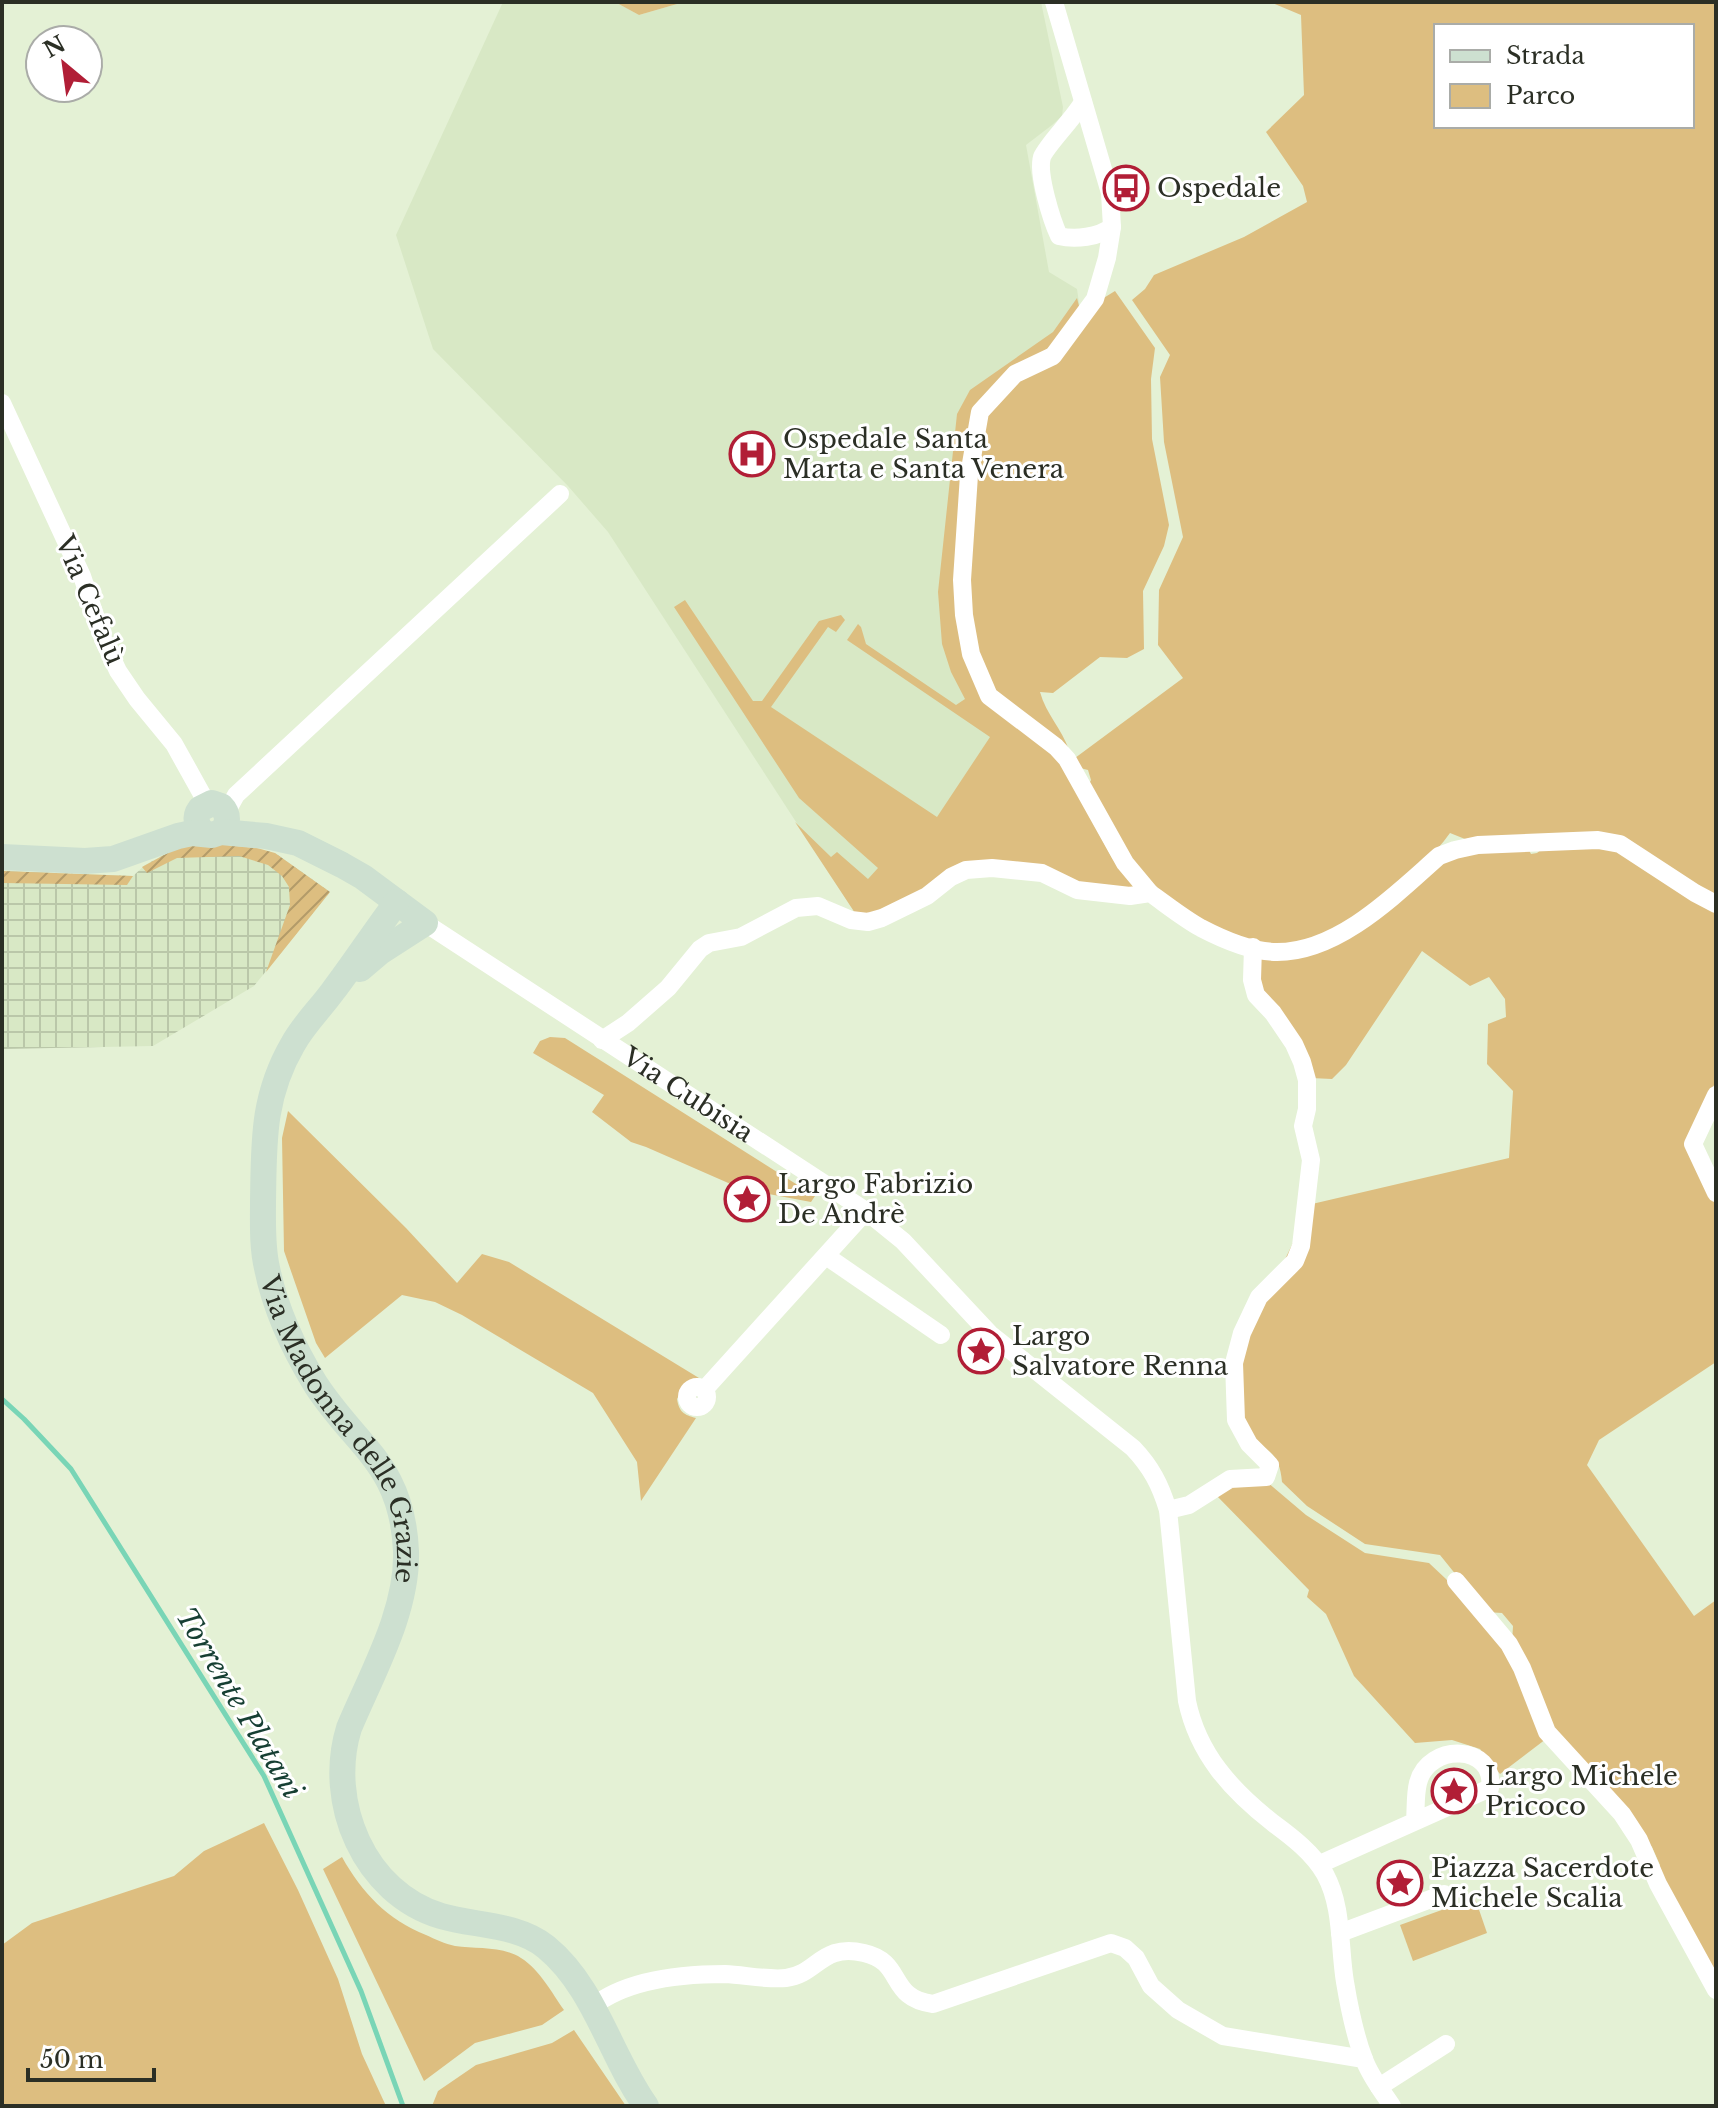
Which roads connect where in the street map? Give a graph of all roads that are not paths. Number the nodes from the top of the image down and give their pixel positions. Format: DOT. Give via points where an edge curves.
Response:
graph roads {
  1 [pos="1054,2"];
  2 [pos="1083,102"];
  3 [pos="1112,227"];
  4 [pos="2,403"];
  5 [pos="560,494"];
  6 [pos="213,811"];
  7 [pos="2,857"];
  8 [pos="1150,893"];
  9 [pos="397,902"];
  10 [pos="1716,904"];
  11 [pos="425,923"];
  12 [pos="1253,947"];
  13 [pos="332,992"];
  14 [pos="602,1040"];
  15 [pos="1716,1095"];
  16 [pos="1716,1193"];
  17 [pos="866,1211"];
  18 [pos="826,1256"];
  19 [pos="941,1335"];
  20 [pos="704,1390"];
  21 [pos="1168,1510"];
  22 [pos="1456,1581"];
  23 [pos="1415,1821"];
  24 [pos="1320,1864"];
  25 [pos="1444,1894"];
  26 [pos="1340,1933"];
  27 [pos="1716,1990"];
  28 [pos="592,2007"];
  29 [pos="1446,2044"];
  30 [pos="1364,2059"];
  31 [pos="1379,2087"];
  32 [pos="646,2106"];
  33 [pos="1392,2106"];
  1 -- 2 [label="street"];
  2 -- 3 [label="street" via="1110,193"];
  2 -- 3 [label="street" via="1042,157 1053,222 1059,236 1067,238 1103,234"];
  3 -- 8 [label="street" via="1095,299 1053,356 1015,374 980,412 969,475 962,580 971,654 989,696 1067,759 1125,863"];
  4 -- 6 [label="street, Via Cefalù" via="82,576 118,671 174,744"];
  5 -- 6 [label="street"];
  6 -- 7 [label="street" via="160,841 113,859"];
  6 -- 9 [label="street, Via Cubisia" via="266,836 298,843 363,877"];
  8 -- 12 [label="street" via="1202,928"];
  8 -- 14 [label="street" via="1077,890 1042,873 992,868 966,870 927,896 868,922 818,906 796,908 741,937 700,949 668,988"];
  9 -- 11 [label="street, Via Cubisia"];
  9 -- 13 [label="street"];
  10 -- 12 [label="street" via="1620,844 1598,840 1478,845 1439,856 1352,928 1306,948 1276,952"];
  11 -- 13 [label="street"];
  11 -- 14 [label="street, Via Cubisia"];
  12 -- 21 [label="street" via="1256,995 1294,1044 1307,1080 1303,1126 1311,1160 1301,1246 1295,1261 1259,1297 1234,1363 1236,1420 1249,1444 1270,1465 1266,1477 1230,1479 1189,1505"];
  13 -- 28 [label="street, Via Madonna delle Grazie" via="292,1045 269,1103 263,1248 273,1292 296,1348 316,1385 385,1472 403,1522 402,1600 343,1748 342,1792 370,1864 399,1894 440,1916 527,1935 546,1947"];
  14 -- 17 [label="street, Via Cubisia"];
  15 -- 16 [label="street" via="1693,1144"];
  17 -- 18 [label="street"];
  17 -- 21 [label="street, Via Cubisia" via="903,1241 990,1334 1133,1448 1156,1476"];
  18 -- 19 [label="street"];
  18 -- 20 [label="street"];
  21 -- 24 [label="street, Via Cubisia" via="1192,1724 1227,1783"];
  22 -- 27 [label="street" via="1509,1644 1547,1732 1639,1840"];
  23 -- 23 [label="street" via="1490,1788 1488,1771 1462,1752 1445,1754 1428,1765 1418,1781"];
  23 -- 24 [label="street"];
  24 -- 26 [label="street" via="1332,1888"];
  25 -- 26 [label="street"];
  26 -- 30 [label="street" via="1345,1983"];
  28 -- 30 [label="street" via="609,1993 666,1979 797,1976 835,1951 852,1950 881,1958 904,1993 916,2002 933,2004 1111,1943 1136,1958 1151,1986 1178,2010 1223,2036"];
  28 -- 32 [label="street, Via Madonna delle Grazie"];
  29 -- 31 [label="street"];
  30 -- 31 [label="street"];
  31 -- 33 [label="street"];
}
